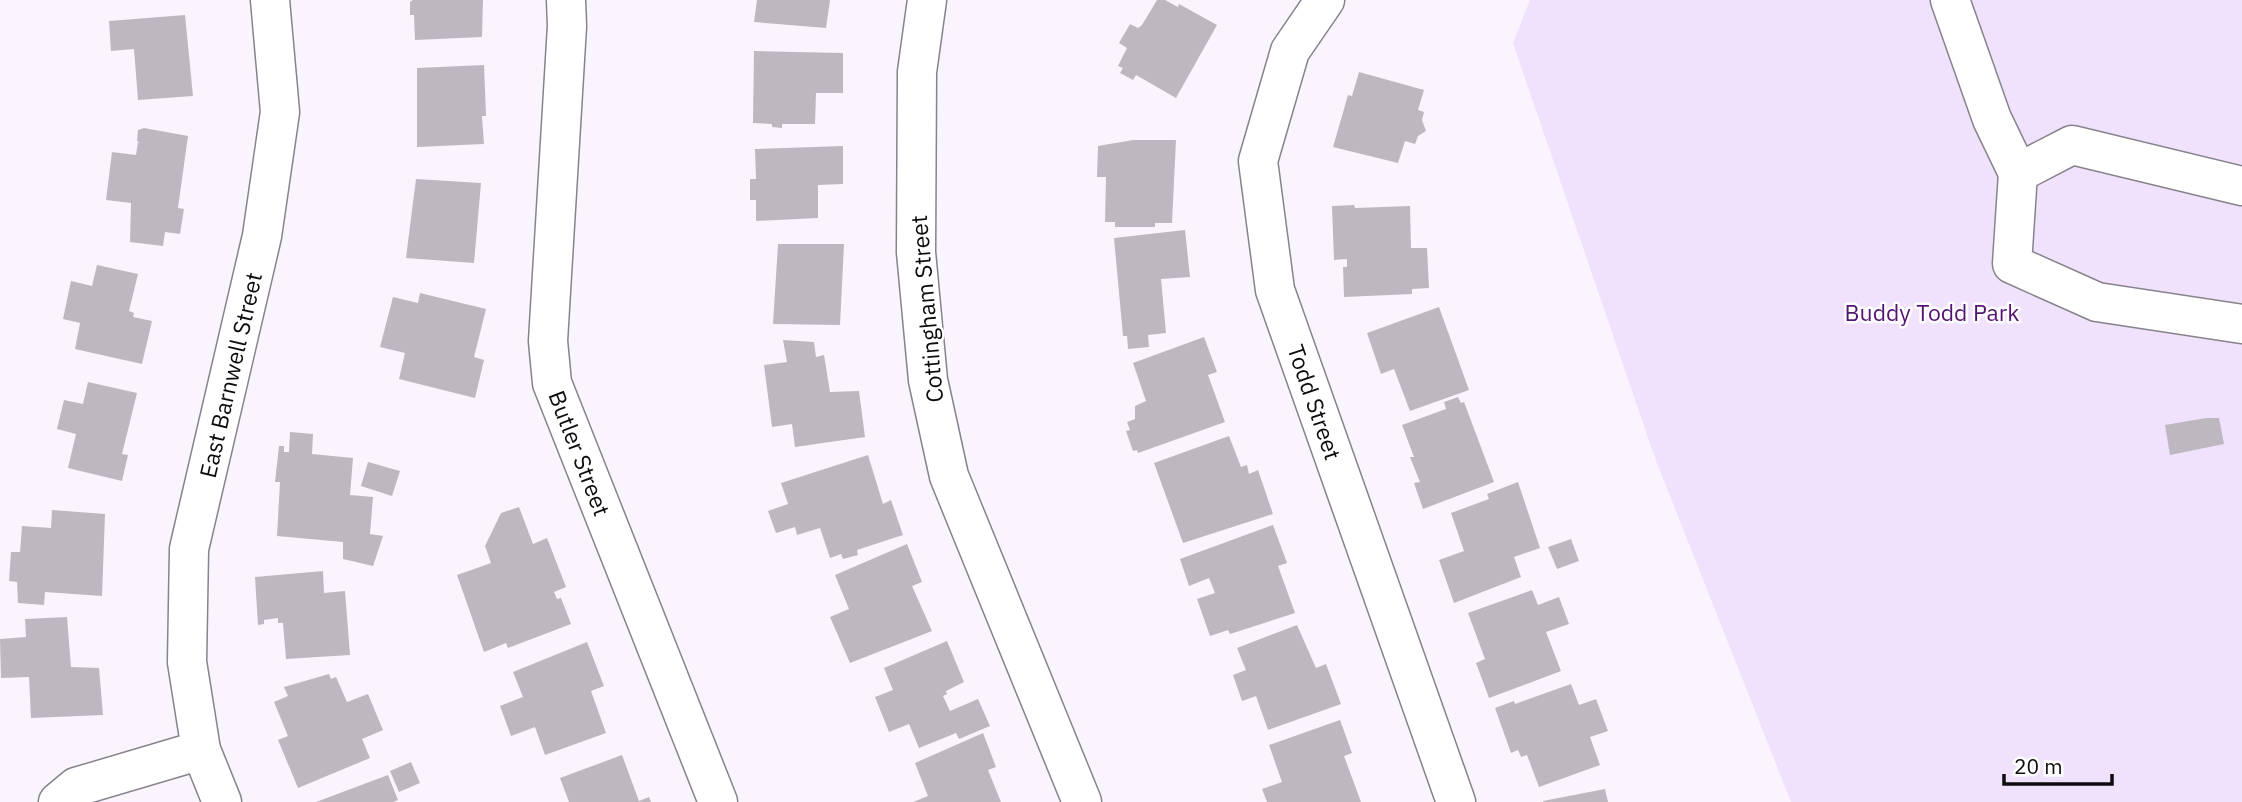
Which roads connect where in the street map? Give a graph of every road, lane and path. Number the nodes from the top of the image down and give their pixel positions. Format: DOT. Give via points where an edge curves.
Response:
graph roads {
  1 [pos="270,0"];
  2 [pos="566,0"];
  3 [pos="927,0"];
  4 [pos="1325,0"];
  5 [pos="1950,0"];
  6 [pos="2018,173"];
  7 [pos="2242,186"];
  8 [pos="2242,324"];
  9 [pos="201,750"];
  10 [pos="58,802"];
  11 [pos="222,802"];
  12 [pos="718,802"];
  13 [pos="1082,802"];
  14 [pos="1456,802"];
  1 -- 9 [label="street, East Barnwell Street" via="280,112 262,236 189,549 187,662"];
  2 -- 12 [label="street, Butler Street" via="548,341 552,383"];
  3 -- 13 [label="street, Cottingham Street" via="917,72 916,252 928,380 949,477"];
  4 -- 14 [label="street, Todd Street" via="1290,51 1258,161 1275,290"];
  5 -- 6 [label="street" via="1992,119"];
  6 -- 7 [label="street" via="2072,145"];
  6 -- 8 [label="street" via="2012,264 2097,302"];
  9 -- 10 [label="street" via="76,787"];
  9 -- 11 [label="street, East Barnwell Street"];
}
